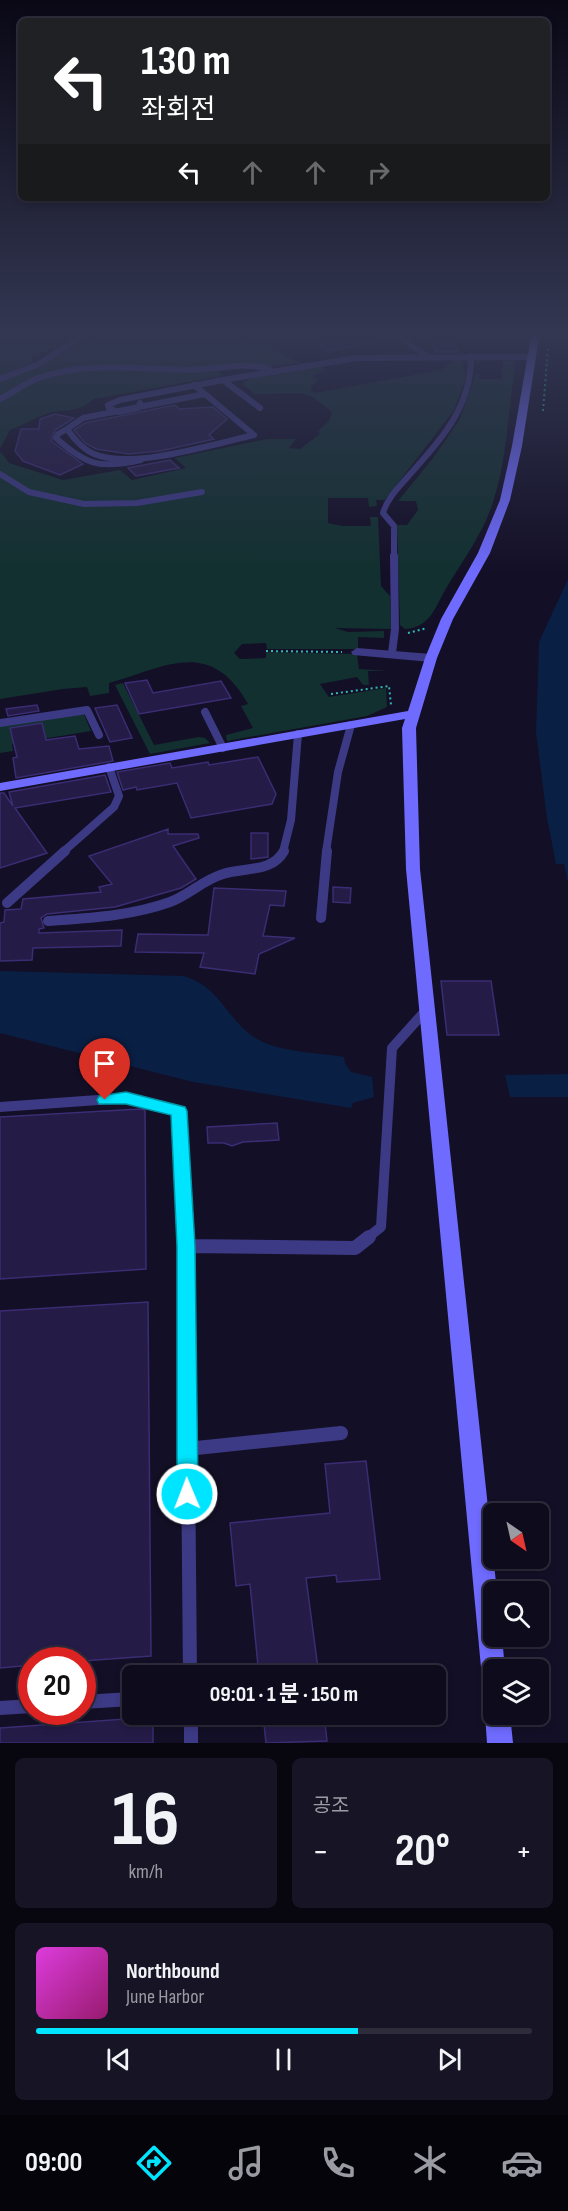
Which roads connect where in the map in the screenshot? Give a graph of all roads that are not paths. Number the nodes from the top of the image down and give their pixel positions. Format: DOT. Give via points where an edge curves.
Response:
graph roads {
  1 [pos="111,412"];
  2 [pos="227,412"];
  3 [pos="455,412"];
  4 [pos="523,412"];
  5 [pos="67,429"];
  6 [pos="154,457"];
  7 [pos="0,474"];
  8 [pos="202,492"];
  9 [pos="357,652"];
  10 [pos="392,653"];
  11 [pos="431,658"];
  12 [pos="205,712"];
  13 [pos="412,714"];
  14 [pos="0,723"];
  15 [pos="351,725"];
  16 [pos="298,734"];
  17 [pos="99,735"];
  18 [pos="223,748"];
  19 [pos="109,767"];
  20 [pos="0,787"];
  21 [pos="8,903"];
  22 [pos="321,918"];
  23 [pos="48,921"];
  24 [pos="428,1008"];
  25 [pos="0,1107"];
  26 [pos="186,1246"];
  27 [pos="341,1433"];
  28 [pos="187,1449"];
  29 [pos="492,1659"];
  30 [pos="190,1665"];
  31 [pos="122,1700"];
  32 [pos="96,1701"];
  33 [pos="18,1707"];
  34 [pos="0,1708"];
  35 [pos="191,1725"];
  36 [pos="498,1725"];
  37 [pos="191,1743"];
  38 [pos="500,1743"];
  1 -- 5 [label="lane" via="82,418"];
  2 -- 6 [label="lane" via="254,435"];
  3 -- 10 [label="lane" via="426,456 385,502 383,513 394,526"];
  4 -- 11 [label="main road" via="505,500 492,536 447,619"];
  5 -- 6 [label="lane" via="84,449 101,457"];
  5 -- 6 [label="lane" via="56,438 78,459 88,463 122,465"];
  7 -- 8 [label="lane" via="29,492 84,504 137,503"];
  9 -- 10 [label="street"];
  10 -- 11 [label="street"];
  11 -- 13 [label="main road"];
  12 -- 18 [label="lane"];
  13 -- 15 [label="main road"];
  13 -- 24 [label="main road" via="413,869"];
  14 -- 17 [label="lane" via="87,710"];
  15 -- 16 [label="main road"];
  15 -- 22 [label="lane" via="342,752 326,849"];
  16 -- 18 [label="main road"];
  16 -- 23 [label="lane" via="290,828 280,859 268,868 241,868 219,874 172,902 120,916"];
  18 -- 19 [label="main road"];
  19 -- 20 [label="main road"];
  19 -- 21 [label="lane" via="119,796 114,807"];
  24 -- 26 [label="lane" via="392,1048 381,1227 355,1248"];
  24 -- 29 [label="main road"];
  25 -- 26 [label="lane" via="126,1098 179,1111"];
  26 -- 28 [label="lane"];
  27 -- 28 [label="lane"];
  28 -- 30 [label="lane"];
  31 -- 32 [label="lane"];
  33 -- 34 [label="lane"];
  35 -- 37 [label="lane"];
  36 -- 38 [label="main road"];
}
